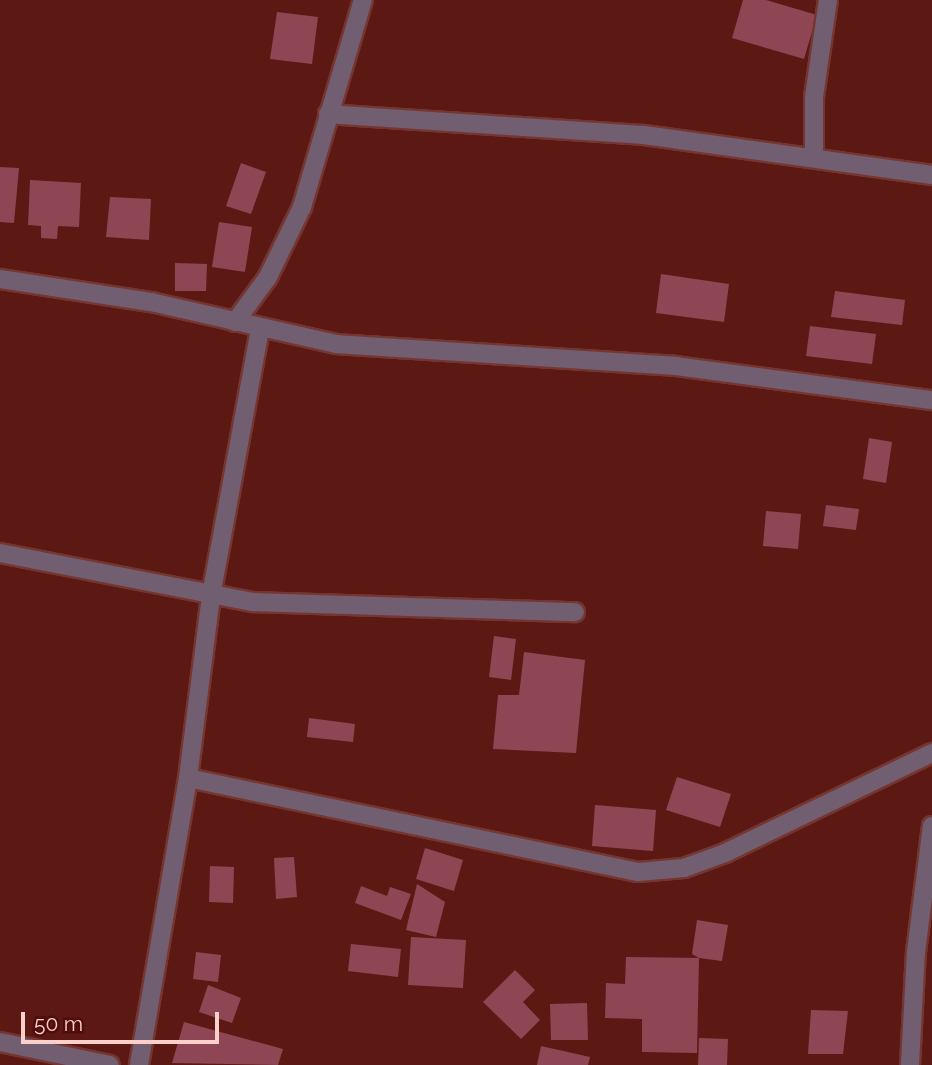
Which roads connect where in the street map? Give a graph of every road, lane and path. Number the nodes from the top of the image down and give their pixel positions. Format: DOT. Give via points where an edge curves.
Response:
graph roads {
  1 [pos="363,0"];
  2 [pos="828,0"];
  3 [pos="328,114"];
  4 [pos="814,155"];
  5 [pos="932,175"];
  6 [pos="0,279"];
  7 [pos="235,322"];
  8 [pos="260,330"];
  9 [pos="932,400"];
  10 [pos="0,553"];
  11 [pos="211,596"];
  12 [pos="575,612"];
  13 [pos="932,753"];
  14 [pos="188,778"];
  15 [pos="932,827"];
  16 [pos="0,1042"];
  17 [pos="110,1065"];
  18 [pos="139,1065"];
  19 [pos="910,1065"];
  1 -- 3 [label="street"];
  2 -- 4 [label="street" via="814,96"];
  3 -- 4 [label="street" via="644,135"];
  3 -- 7 [label="street" via="287,243"];
  4 -- 5 [label="street"];
  6 -- 7 [label="street" via="150,302"];
  7 -- 8 [label="street"];
  8 -- 9 [label="street" via="336,344 676,366"];
  8 -- 11 [label="street"];
  10 -- 11 [label="street" via="59,561"];
  11 -- 12 [label="street" via="286,604"];
  11 -- 14 [label="street"];
  13 -- 14 [label="street" via="725,853 684,868 638,872"];
  14 -- 18 [label="street"];
  15 -- 19 [label="street" via="916,952"];
  16 -- 17 [label="street"];
}
